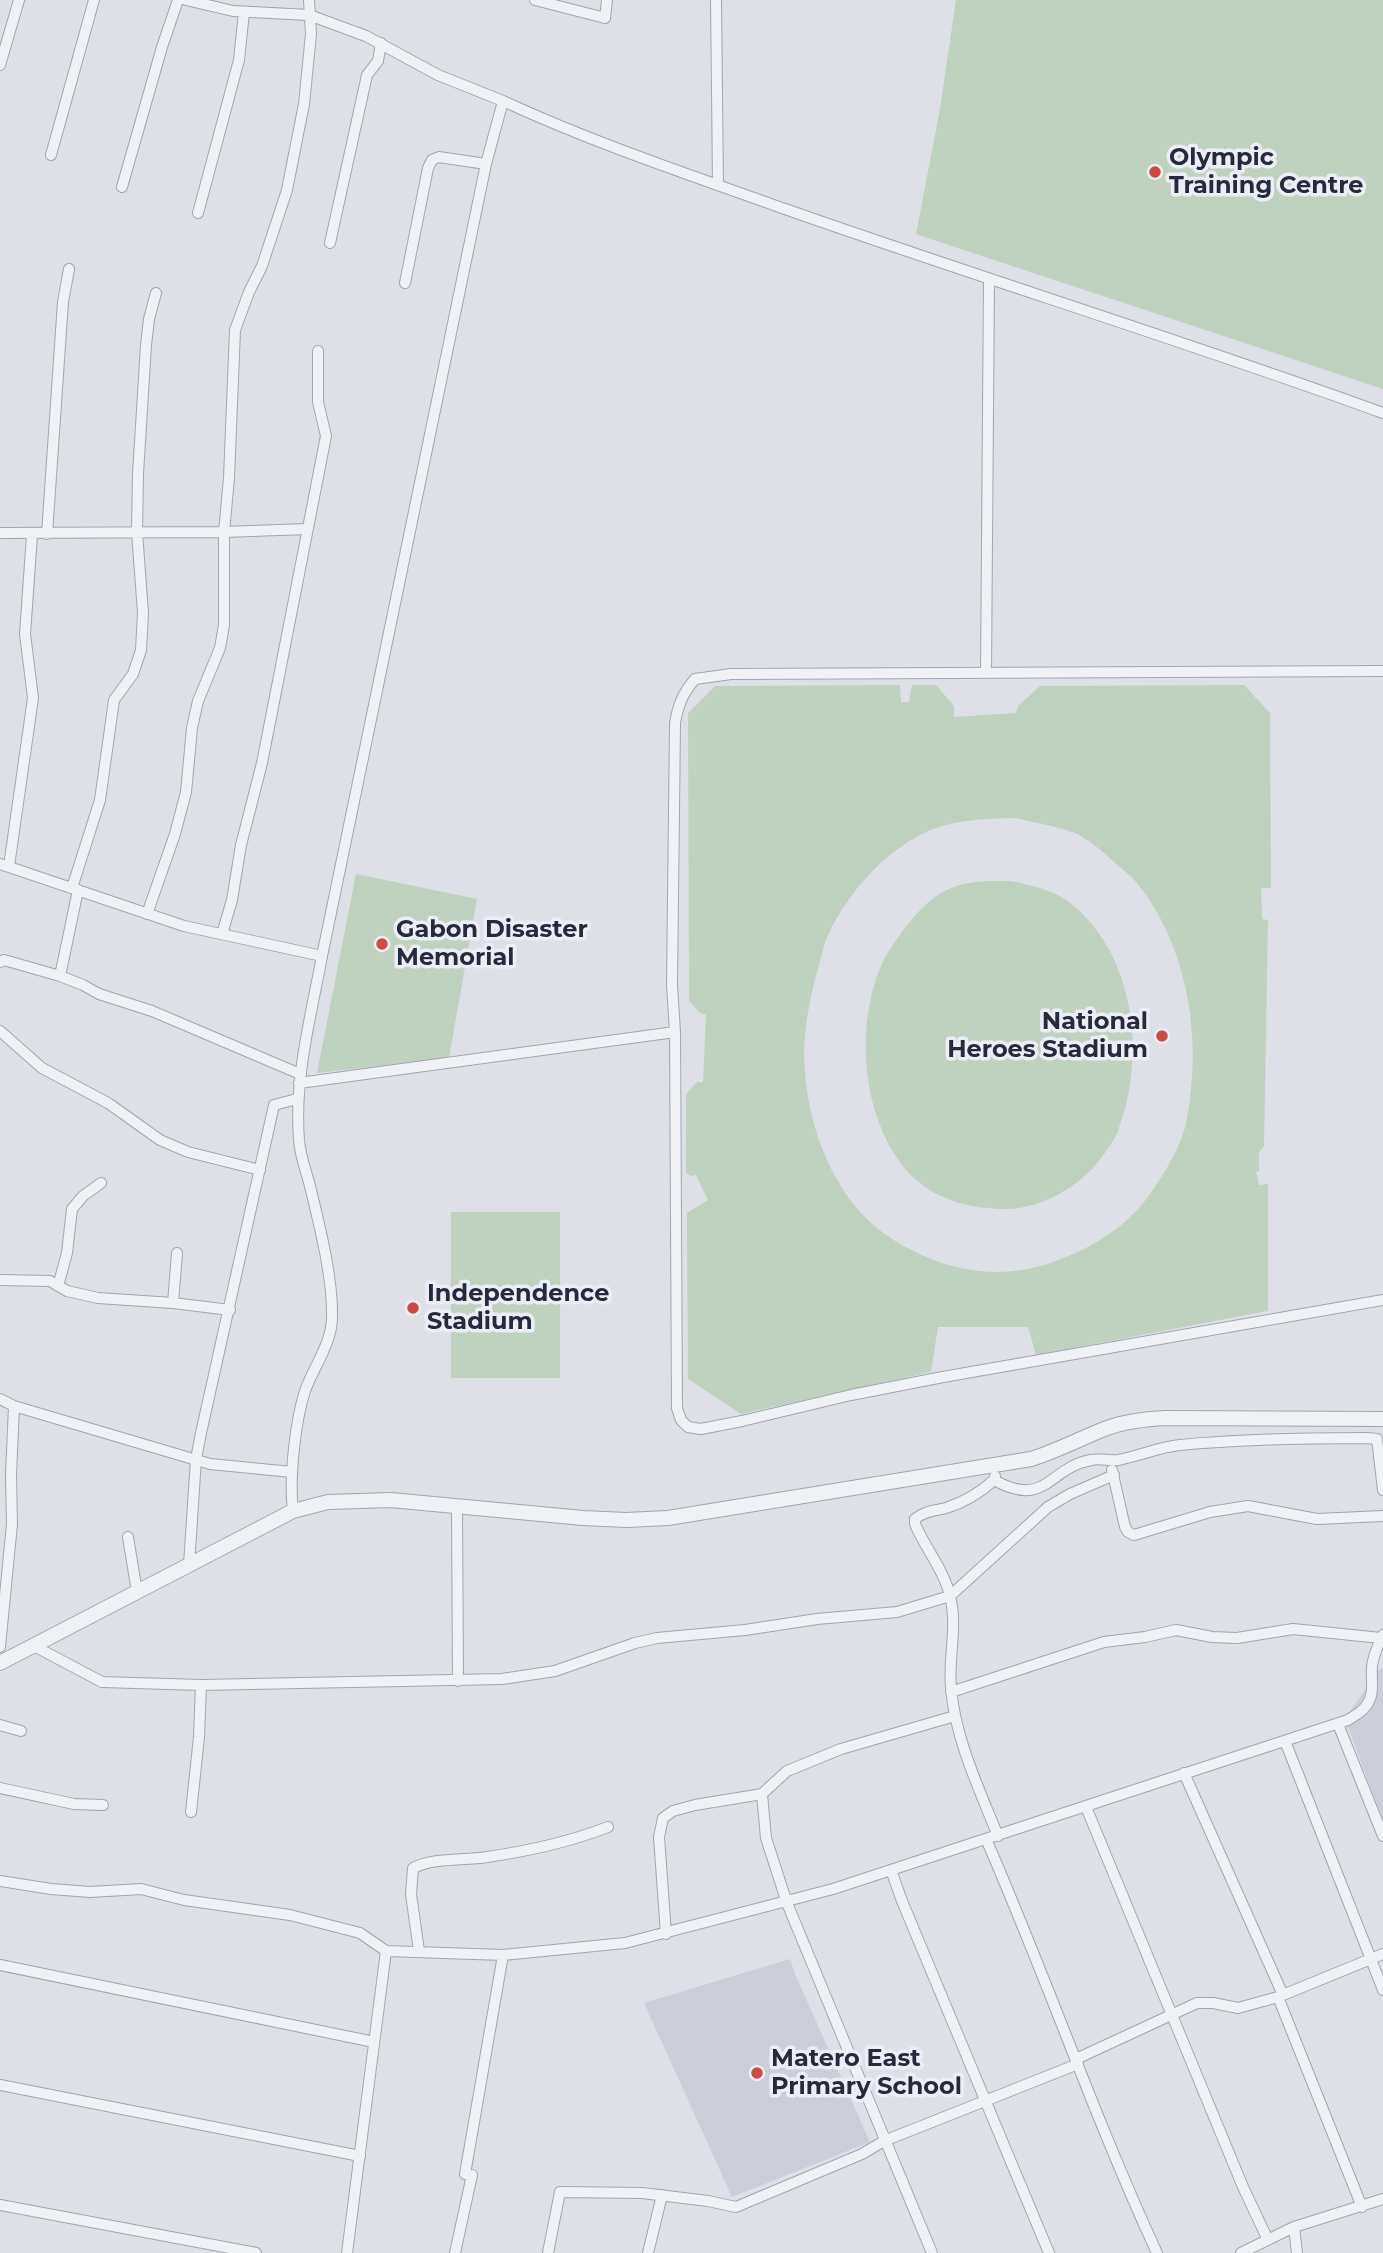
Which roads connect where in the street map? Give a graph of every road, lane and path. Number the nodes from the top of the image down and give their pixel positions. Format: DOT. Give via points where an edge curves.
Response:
graph roads {
  1 [pos="19,0"];
  2 [pos="93,0"];
  3 [pos="178,0"];
  4 [pos="186,0"];
  5 [pos="309,0"];
  6 [pos="535,0"];
  7 [pos="607,0"];
  8 [pos="716,0"];
  9 [pos="236,8"];
  10 [pos="309,15"];
  11 [pos="381,43"];
  12 [pos="0,65"];
  13 [pos="503,101"];
  14 [pos="51,155"];
  15 [pos="486,164"];
  16 [pos="718,185"];
  17 [pos="122,187"];
  18 [pos="198,213"];
  19 [pos="330,243"];
  20 [pos="69,269"];
  21 [pos="989,280"];
  22 [pos="405,283"];
  23 [pos="156,293"];
  24 [pos="318,351"];
  25 [pos="1383,413"];
  26 [pos="307,528"];
  27 [pos="137,532"];
  28 [pos="224,532"];
  29 [pos="0,533"];
  30 [pos="32,534"];
  31 [pos="47,534"];
  32 [pos="1383,671"];
  33 [pos="986,673"];
  34 [pos="4,865"];
  35 [pos="75,889"];
  36 [pos="147,914"];
  37 [pos="222,934"];
  38 [pos="322,956"];
  39 [pos="0,962"];
  40 [pos="60,976"];
  41 [pos="0,1031"];
  42 [pos="676,1032"];
  43 [pos="300,1079"];
  44 [pos="298,1099"];
  45 [pos="260,1170"];
  46 [pos="101,1183"];
  47 [pos="177,1252"];
  48 [pos="0,1280"];
  49 [pos="58,1286"];
  50 [pos="1383,1300"];
  51 [pos="173,1303"];
  52 [pos="230,1310"];
  53 [pos="0,1399"];
  54 [pos="14,1406"];
  55 [pos="1383,1419"];
  56 [pos="196,1459"];
  57 [pos="1109,1461"];
  58 [pos="292,1472"];
  59 [pos="995,1473"];
  60 [pos="1114,1475"];
  61 [pos="1383,1490"];
  62 [pos="457,1506"];
  63 [pos="293,1511"];
  64 [pos="1383,1517"];
  65 [pos="128,1537"];
  66 [pos="189,1565"];
  67 [pos="137,1592"];
  68 [pos="950,1596"];
  69 [pos="1382,1637"];
  70 [pos="33,1646"];
  71 [pos="0,1647"];
  72 [pos="0,1663"];
  73 [pos="458,1681"];
  74 [pos="201,1685"];
  75 [pos="951,1692"];
  76 [pos="1383,1695"];
  77 [pos="1369,1701"];
  78 [pos="955,1716"];
  79 [pos="1338,1724"];
  80 [pos="0,1725"];
  81 [pos="22,1731"];
  82 [pos="1285,1741"];
  83 [pos="1184,1773"];
  84 [pos="0,1788"];
  85 [pos="762,1794"];
  86 [pos="103,1805"];
  87 [pos="1086,1807"];
  88 [pos="191,1812"];
  89 [pos="608,1827"];
  90 [pos="998,1836"];
  91 [pos="1383,1836"];
  92 [pos="986,1839"];
  93 [pos="891,1870"];
  94 [pos="0,1881"];
  95 [pos="787,1903"];
  96 [pos="666,1934"];
  97 [pos="386,1951"];
  98 [pos="419,1951"];
  99 [pos="1383,1954"];
  100 [pos="503,1955"];
  101 [pos="1370,1960"];
  102 [pos="0,1965"];
  103 [pos="1383,1990"];
  104 [pos="1280,1996"];
  105 [pos="1172,2014"];
  106 [pos="374,2042"];
  107 [pos="1077,2061"];
  108 [pos="0,2085"];
  109 [pos="986,2100"];
  110 [pos="884,2141"];
  111 [pos="360,2155"];
  112 [pos="662,2195"];
  113 [pos="1383,2199"];
  114 [pos="0,2205"];
  115 [pos="1362,2207"];
  116 [pos="1294,2227"];
  117 [pos="1266,2238"];
  118 [pos="256,2253"];
  119 [pos="347,2253"];
  120 [pos="455,2253"];
  121 [pos="548,2253"];
  122 [pos="648,2253"];
  123 [pos="932,2253"];
  124 [pos="1049,2253"];
  125 [pos="1157,2253"];
  126 [pos="1241,2253"];
  127 [pos="1297,2253"];
  1 -- 12 [label="street"];
  2 -- 14 [label="street"];
  3 -- 17 [label="street"];
  4 -- 9 [label="street"];
  5 -- 10 [label="street"];
  6 -- 7 [label="street" via="605,18"];
  8 -- 16 [label="street"];
  9 -- 10 [label="street"];
  9 -- 18 [label="street" via="239,60"];
  10 -- 11 [label="street"];
  10 -- 28 [label="street" via="304,104 288,190 235,330"];
  11 -- 13 [label="street" via="438,75"];
  11 -- 19 [label="street" via="378,61 367,75"];
  13 -- 15 [label="street"];
  13 -- 16 [label="street"];
  15 -- 22 [label="street" via="439,157 432,160"];
  15 -- 38 [label="street"];
  16 -- 21 [label="street"];
  20 -- 31 [label="street"];
  21 -- 25 [label="street"];
  21 -- 33 [label="street"];
  23 -- 27 [label="street" via="146,345"];
  24 -- 26 [label="street" via="318,402 326,436"];
  26 -- 28 [label="street"];
  26 -- 37 [label="street" via="262,763"];
  27 -- 28 [label="street"];
  27 -- 31 [label="street"];
  27 -- 35 [label="street" via="141,650 114,700 100,800"];
  28 -- 36 [label="street" via="220,648 198,701 186,792"];
  29 -- 30 [label="street"];
  30 -- 31 [label="street"];
  30 -- 34 [label="street" via="24,634 33,698"];
  32 -- 33 [label="street"];
  33 -- 42 [label="street" via="695,678 678,705 675,723 672,985"];
  34 -- 35 [label="street"];
  35 -- 36 [label="street"];
  35 -- 40 [label="street"];
  36 -- 37 [label="street"];
  37 -- 38 [label="street"];
  38 -- 43 [label="street"];
  39 -- 40 [label="street"];
  40 -- 43 [label="street" via="152,1011"];
  41 -- 45 [label="street" via="42,1068 108,1103 160,1140"];
  42 -- 43 [label="street"];
  42 -- 50 [label="street" via="677,1408 688,1427 714,1427 930,1380"];
  43 -- 44 [label="street"];
  44 -- 45 [label="street" via="274,1105"];
  44 -- 58 [label="street" via="299,1142 332,1318 300,1410"];
  45 -- 52 [label="street"];
  46 -- 49 [label="street" via="72,1209"];
  47 -- 51 [label="street"];
  48 -- 49 [label="street" via="50,1281"];
  49 -- 51 [label="street" via="98,1298"];
  51 -- 52 [label="street"];
  52 -- 56 [label="street"];
  53 -- 54 [label="street"];
  54 -- 56 [label="street"];
  54 -- 71 [label="street" via="12,1524"];
  55 -- 59 [label="street" via="1135,1420"];
  56 -- 58 [label="street"];
  56 -- 66 [label="street"];
  57 -- 59 [label="street" via="1079,1464 1027,1491 1016,1490"];
  57 -- 60 [label="street"];
  57 -- 61 [label="street" via="1179,1445 1372,1438 1377,1439"];
  58 -- 63 [label="street"];
  59 -- 62 [label="street" via="904,1478 668,1518 626,1520"];
  59 -- 68 [label="street" via="982,1492 915,1519"];
  60 -- 64 [label="street" via="1125,1527 1135,1535 1210,1512 1248,1506 1317,1519"];
  60 -- 68 [label="street" via="1048,1507"];
  62 -- 63 [label="street" via="367,1500 328,1502"];
  62 -- 73 [label="street"];
  63 -- 66 [label="street"];
  65 -- 67 [label="street"];
  66 -- 67 [label="street"];
  67 -- 70 [label="street"];
  68 -- 73 [label="street" via="897,1612 657,1638 555,1671"];
  68 -- 75 [label="street"];
  69 -- 75 [label="street" via="1293,1629 1237,1639 1175,1630 1104,1642"];
  69 -- 77 [label="street" via="1373,1661"];
  70 -- 72 [label="street"];
  70 -- 74 [label="street" via="102,1682"];
  73 -- 74 [label="street"];
  74 -- 88 [label="street"];
  75 -- 78 [label="street"];
  76 -- 77 [label="street"];
  77 -- 79 [label="street"];
  78 -- 85 [label="street" via="876,1738 787,1771"];
  78 -- 90 [label="street"];
  79 -- 82 [label="street"];
  79 -- 91 [label="street"];
  80 -- 81 [label="street"];
  82 -- 83 [label="street"];
  82 -- 101 [label="street"];
  83 -- 87 [label="street"];
  83 -- 104 [label="street"];
  84 -- 86 [label="street" via="74,1804"];
  85 -- 95 [label="street" via="766,1838"];
  85 -- 96 [label="street" via="695,1805 663,1818 659,1837"];
  87 -- 90 [label="street"];
  87 -- 105 [label="street"];
  89 -- 98 [label="street" via="537,1849 425,1862 413,1868 411,1894"];
  90 -- 92 [label="street"];
  92 -- 93 [label="street"];
  92 -- 107 [label="street"];
  93 -- 95 [label="street"];
  93 -- 109 [label="street"];
  94 -- 97 [label="street" via="77,1891 141,1889 290,1915 360,1933"];
  95 -- 96 [label="street"];
  95 -- 110 [label="street"];
  96 -- 100 [label="street" via="625,1943"];
  97 -- 98 [label="street"];
  97 -- 106 [label="street"];
  98 -- 100 [label="street"];
  99 -- 101 [label="street"];
  100 -- 120 [label="street"];
  101 -- 103 [label="street"];
  101 -- 104 [label="street"];
  102 -- 106 [label="street"];
  104 -- 105 [label="street" via="1238,2008 1197,2003"];
  104 -- 115 [label="street"];
  105 -- 107 [label="street"];
  105 -- 117 [label="street"];
  106 -- 111 [label="street"];
  107 -- 109 [label="street"];
  107 -- 125 [label="street"];
  108 -- 111 [label="street"];
  109 -- 110 [label="street"];
  109 -- 124 [label="street"];
  110 -- 112 [label="street" via="736,2207"];
  110 -- 123 [label="street"];
  111 -- 119 [label="street"];
  112 -- 121 [label="street" via="560,2192"];
  112 -- 122 [label="street"];
  113 -- 115 [label="street"];
  114 -- 118 [label="street"];
  115 -- 116 [label="street"];
  116 -- 117 [label="street"];
  116 -- 127 [label="street"];
  117 -- 126 [label="street"];
}
